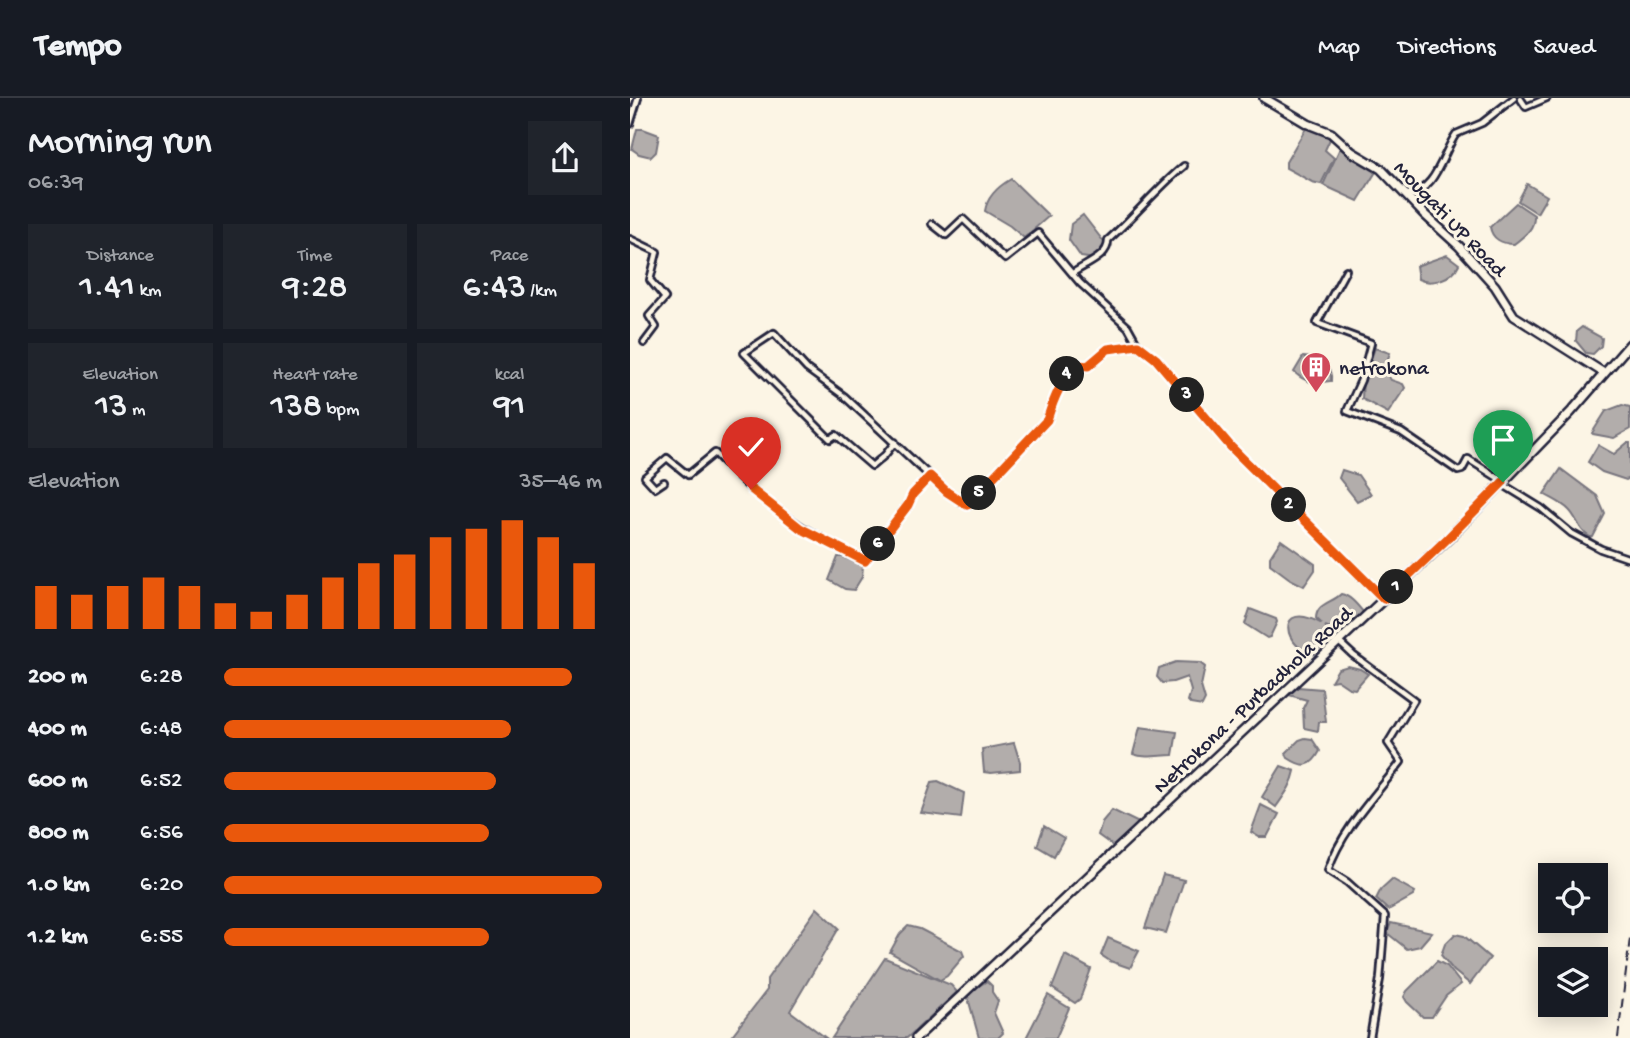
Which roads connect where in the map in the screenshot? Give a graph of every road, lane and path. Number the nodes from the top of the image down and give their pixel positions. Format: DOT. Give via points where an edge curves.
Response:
graph roads {
  1 [pos="638,98"];
  2 [pos="1264,98"];
  3 [pos="1514,98"];
  4 [pos="1520,98"];
  5 [pos="1547,98"];
  6 [pos="630,124"];
  7 [pos="1184,166"];
  8 [pos="1406,194"];
  9 [pos="932,224"];
  10 [pos="630,239"];
  11 [pos="1346,270"];
  12 [pos="1073,273"];
  13 [pos="644,343"];
  14 [pos="1630,344"];
  15 [pos="1138,345"];
  16 [pos="1604,373"];
  17 [pos="895,442"];
  18 [pos="930,476"];
  19 [pos="664,482"];
  20 [pos="1502,483"];
  21 [pos="1630,559"];
  22 [pos="1384,599"];
  23 [pos="1339,642"];
  24 [pos="916,1038"];
  25 [pos="1370,1038"];
  1 -- 6 [label="street"];
  2 -- 8 [label="main road, Mougati UP Road" via="1338,137"];
  3 -- 8 [label="street" via="1488,119 1457,134 1424,189"];
  4 -- 5 [label="street" via="1526,107"];
  7 -- 12 [label="street" via="1108,240 1104,253"];
  8 -- 16 [label="main road, Mougati UP Road" via="1495,286 1514,316"];
  9 -- 12 [label="street" via="946,235 962,219 1005,259 1038,233"];
  10 -- 13 [label="street" via="657,252 650,280 665,298 649,316 656,327"];
  11 -- 20 [label="street" via="1317,323 1371,343 1347,411 1401,432 1458,471 1468,459"];
  12 -- 15 [label="street" via="1128,327"];
  14 -- 16 [label="main road, Netrokona - Purbadhola Road"];
  15 -- 18 [label="street" via="1108,349 1088,366 1079,365 1066,375 1047,420 967,505"];
  15 -- 22 [label="street" via="1156,359 1231,447"];
  16 -- 20 [label="main road, Netrokona - Purbadhola Road"];
  17 -- 17 [label="street" via="807,369 774,333 744,353 830,439 836,435 872,466"];
  17 -- 18 [label="street"];
  18 -- 19 [label="street" via="865,561 800,528 715,453 688,475 667,458 645,477 655,488"];
  20 -- 21 [label="street" via="1571,533"];
  20 -- 22 [label="main road, Netrokona - Purbadhola Road"];
  22 -- 23 [label="main road, Netrokona - Purbadhola Road"];
  23 -- 24 [label="main road, Netrokona - Purbadhola Road"];
  23 -- 25 [label="street" via="1413,699 1388,743 1401,762 1348,830 1328,870 1385,916"];
}
